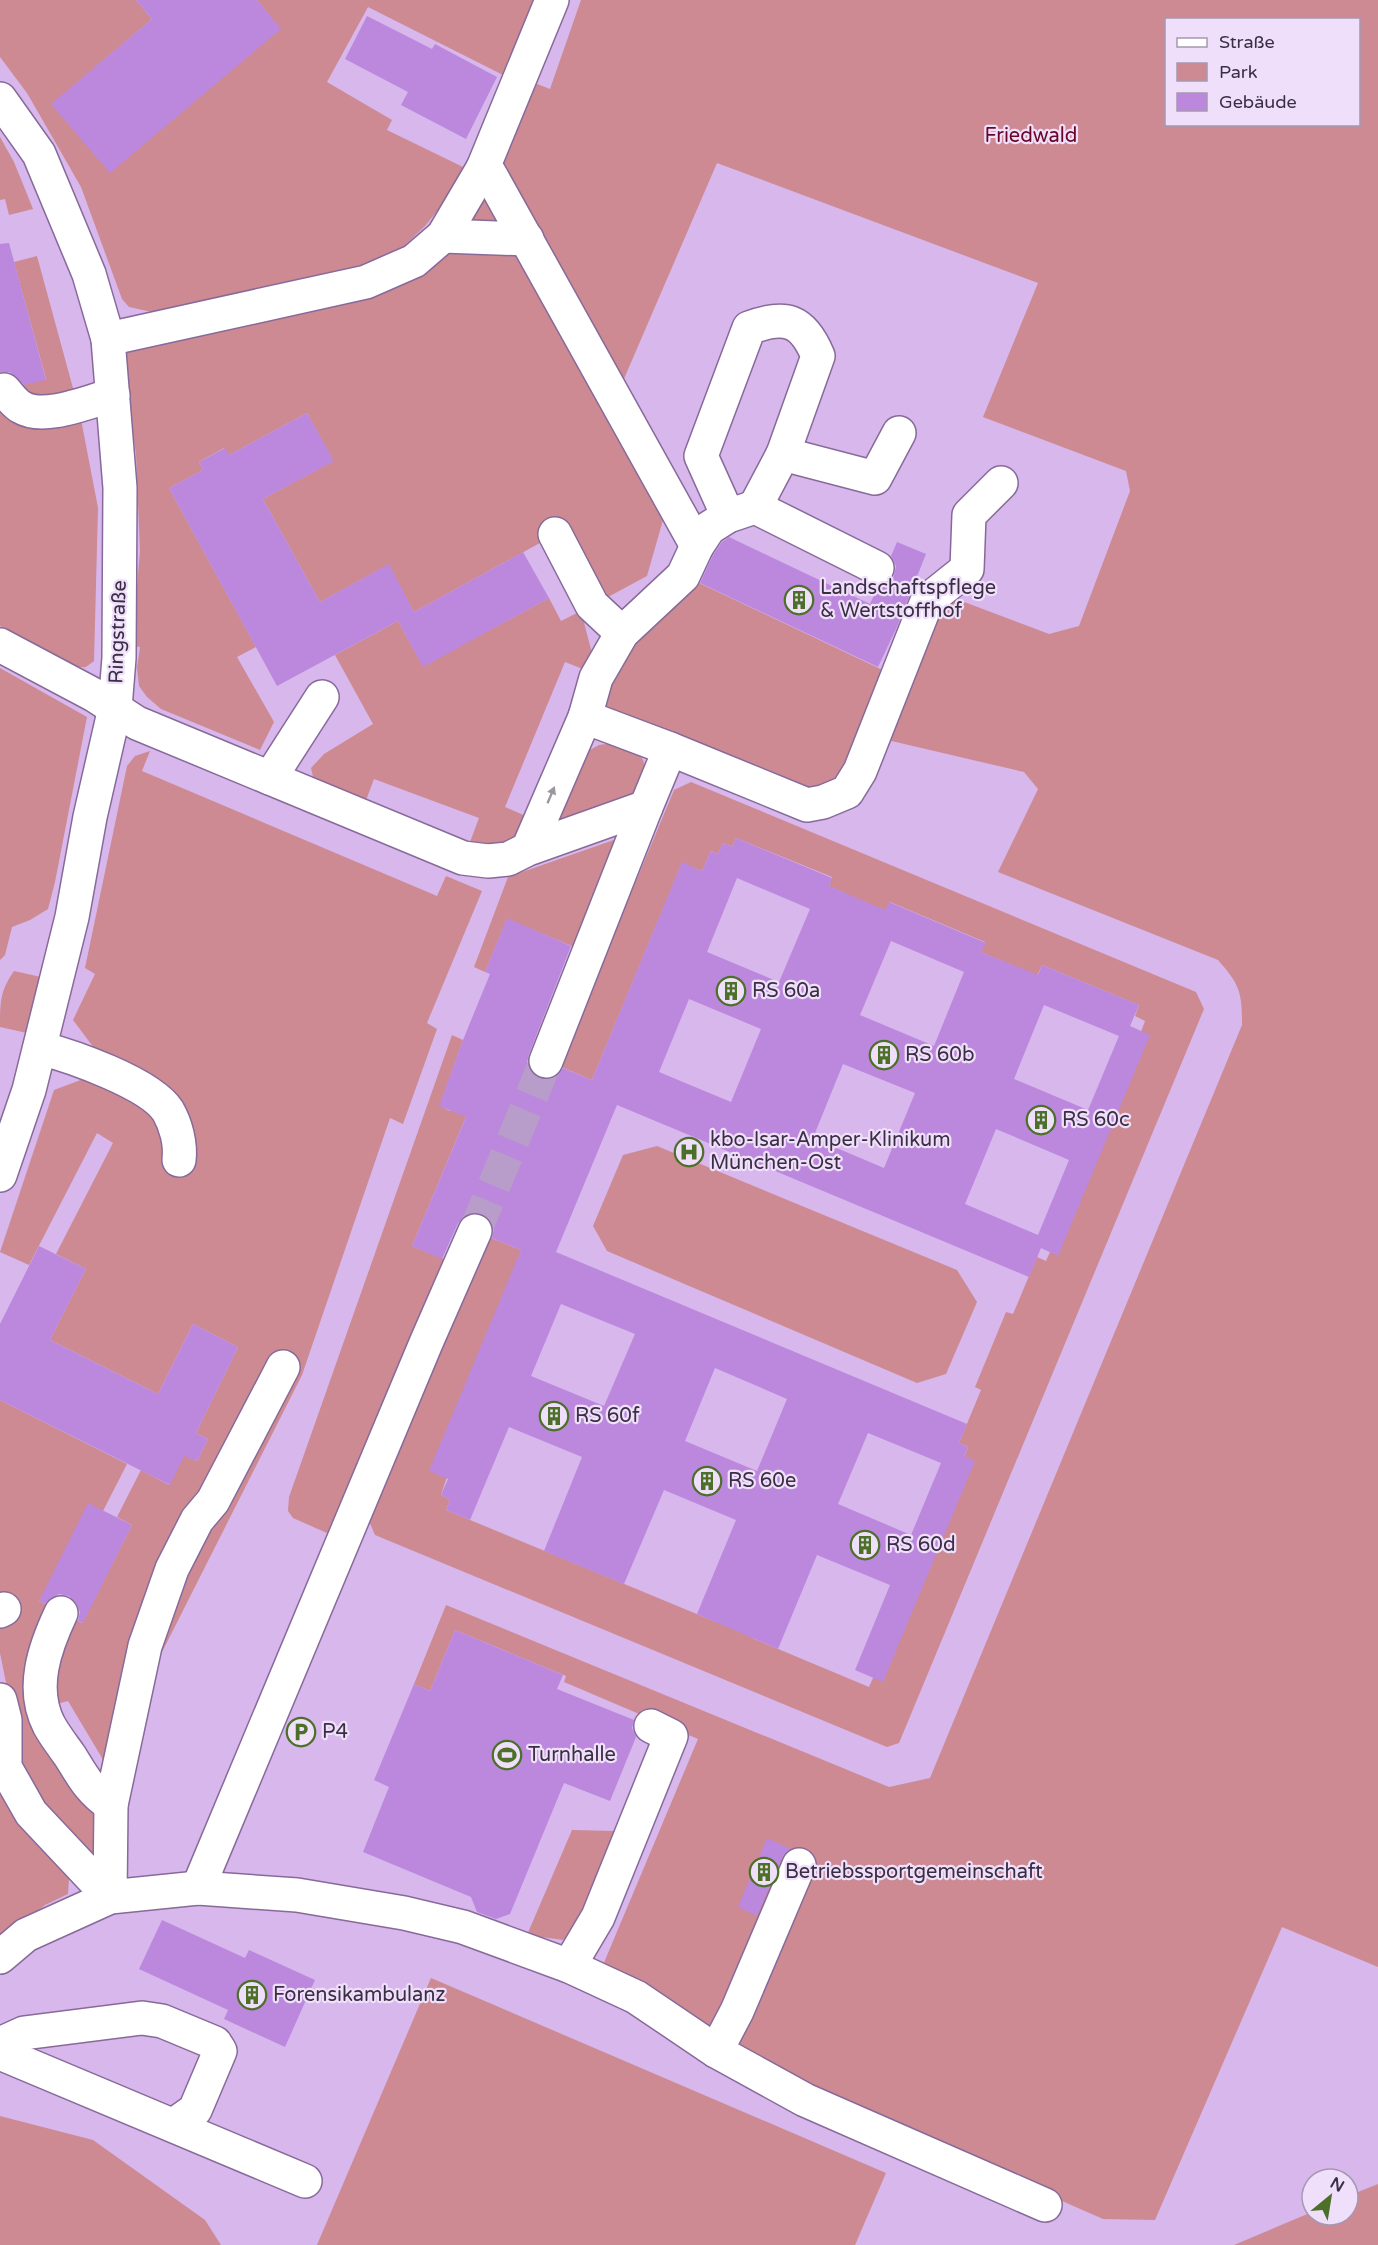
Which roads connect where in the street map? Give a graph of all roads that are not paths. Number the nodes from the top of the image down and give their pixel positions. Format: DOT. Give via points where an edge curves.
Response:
graph roads {
  1 [pos="552,0"];
  2 [pos="0,99"];
  3 [pos="483,168"];
  4 [pos="443,236"];
  5 [pos="527,239"];
  6 [pos="108,339"];
  7 [pos="4,390"];
  8 [pos="112,395"];
  9 [pos="898,433"];
  10 [pos="783,454"];
  11 [pos="1001,483"];
  12 [pos="742,512"];
  13 [pos="555,534"];
  14 [pos="697,546"];
  15 [pos="878,568"];
  16 [pos="622,633"];
  17 [pos="0,645"];
  18 [pos="322,697"];
  19 [pos="115,708"];
  20 [pos="585,717"];
  21 [pos="670,749"];
  22 [pos="270,778"];
  23 [pos="646,807"];
  24 [pos="528,849"];
  25 [pos="40,1048"];
  26 [pos="546,1061"];
  27 [pos="179,1160"];
  28 [pos="0,1175"];
  29 [pos="475,1231"];
  30 [pos="283,1367"];
  31 [pos="61,1613"];
  32 [pos="0,1700"];
  33 [pos="651,1726"];
  34 [pos="111,1805"];
  35 [pos="799,1865"];
  36 [pos="198,1888"];
  37 [pos="110,1897"];
  38 [pos="0,1956"];
  39 [pos="569,1966"];
  40 [pos="0,2044"];
  41 [pos="716,2051"];
  42 [pos="0,2053"];
  43 [pos="174,2124"];
  44 [pos="305,2181"];
  45 [pos="1046,2205"];
  1 -- 3 [label="lane"];
  2 -- 6 [label="lane, Ringstraße" via="39,154 89,274"];
  3 -- 4 [label="lane"];
  3 -- 5 [label="lane"];
  4 -- 5 [label="lane"];
  4 -- 6 [label="lane" via="414,261 366,282"];
  5 -- 14 [label="lane"];
  6 -- 8 [label="lane, Ringstraße"];
  7 -- 8 [label="lane" via="19,406 51,413"];
  8 -- 19 [label="lane, Ringstraße" via="120,488"];
  9 -- 10 [label="lane" via="875,478"];
  10 -- 12 [label="lane"];
  10 -- 12 [label="lane" via="818,356 810,336 793,323 771,320 749,328 701,456"];
  11 -- 21 [label="lane" via="969,515 967,569 927,602 860,771 847,792 807,805"];
  12 -- 14 [label="lane" via="709,528"];
  12 -- 15 [label="lane"];
  13 -- 16 [label="lane" via="592,605"];
  14 -- 16 [label="lane" via="682,576"];
  16 -- 20 [label="lane" via="596,678"];
  17 -- 19 [label="lane"];
  18 -- 22 [label="lane"];
  19 -- 22 [label="lane" via="136,723"];
  19 -- 25 [label="lane, Ringstraße" via="72,917"];
  20 -- 21 [label="lane"];
  24 -- 20 [label="lane, one-way"];
  21 -- 23 [label="lane"];
  22 -- 24 [label="lane" via="463,858 508,859"];
  23 -- 24 [label="lane"];
  23 -- 26 [label="lane"];
  25 -- 27 [label="lane" via="92,1065 154,1097 167,1110 176,1129"];
  25 -- 28 [label="lane, Ringstraße"];
  29 -- 36 [label="lane"];
  30 -- 34 [label="lane" via="213,1501 197,1520 172,1569 145,1646"];
  31 -- 34 [label="lane" via="46,1646 40,1679 43,1708 49,1724 94,1793"];
  32 -- 37 [label="lane" via="5,1767 31,1813"];
  33 -- 39 [label="lane" via="671,1736 598,1917"];
  34 -- 37 [label="lane"];
  35 -- 41 [label="lane"];
  36 -- 37 [label="lane"];
  36 -- 39 [label="lane" via="297,1895 404,1913 463,1927"];
  37 -- 38 [label="lane" via="26,1935"];
  39 -- 41 [label="lane" via="636,1997"];
  40 -- 43 [label="lane" via="24,2033 142,2018 162,2021 215,2043 220,2051 195,2110"];
  41 -- 45 [label="lane" via="805,2100"];
  42 -- 43 [label="lane"];
  43 -- 44 [label="lane"];
}
